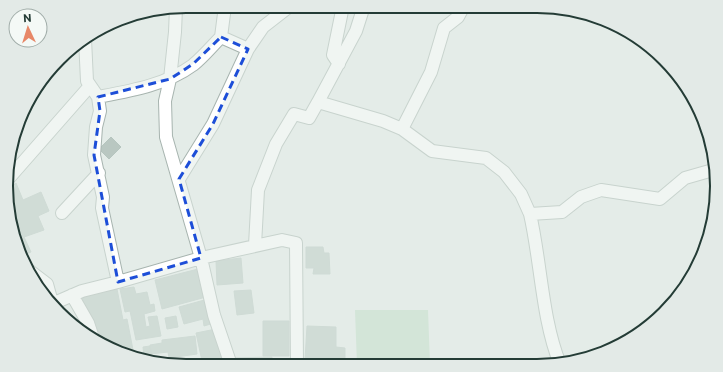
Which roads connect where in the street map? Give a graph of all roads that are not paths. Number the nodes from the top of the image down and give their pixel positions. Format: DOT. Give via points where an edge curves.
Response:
graph roads {
  1 [pos="176,13"];
  2 [pos="224,13"];
  3 [pos="281,13"];
  4 [pos="342,13"];
  5 [pos="362,13"];
  6 [pos="460,13"];
  7 [pos="221,37"];
  8 [pos="85,46"];
  9 [pos="248,49"];
  10 [pos="339,64"];
  11 [pos="170,79"];
  12 [pos="89,87"];
  13 [pos="98,97"];
  14 [pos="318,102"];
  15 [pos="402,130"];
  16 [pos="710,171"];
  17 [pos="13,173"];
  18 [pos="99,173"];
  19 [pos="179,179"];
  20 [pos="62,213"];
  21 [pos="530,214"];
  22 [pos="255,245"];
  23 [pos="201,258"];
  24 [pos="40,279"];
  25 [pos="118,282"];
  26 [pos="49,291"];
  27 [pos="72,295"];
  28 [pos="58,302"];
  29 [pos="90,330"];
  30 [pos="558,358"];
  31 [pos="229,359"];
  32 [pos="297,359"];
  1 -- 11 [label="street"];
  2 -- 7 [label="street"];
  3 -- 9 [label="street" via="263,27"];
  4 -- 10 [label="street" via="333,55"];
  5 -- 10 [label="street" via="356,31"];
  6 -- 15 [label="street" via="444,28 431,72"];
  7 -- 9 [label="street"];
  7 -- 11 [label="street" via="193,64"];
  8 -- 12 [label="street"];
  9 -- 19 [label="street" via="213,124"];
  10 -- 14 [label="street"];
  11 -- 13 [label="street"];
  11 -- 19 [label="street" via="164,101 166,137"];
  12 -- 13 [label="street"];
  12 -- 17 [label="street"];
  13 -- 18 [label="street" via="100,111 94,155"];
  14 -- 15 [label="street"];
  14 -- 22 [label="street" via="309,118 294,114 276,144 258,190"];
  15 -- 21 [label="street" via="432,151 486,158 504,172 521,194"];
  16 -- 21 [label="street" via="684,178 660,199 602,190 581,197 562,212"];
  18 -- 20 [label="street"];
  18 -- 25 [label="street" via="104,197 102,208"];
  19 -- 23 [label="street"];
  21 -- 30 [label="street" via="553,347"];
  22 -- 23 [label="street"];
  22 -- 32 [label="street" via="282,240 296,243"];
  23 -- 25 [label="street"];
  23 -- 31 [label="street" via="214,315"];
  24 -- 26 [label="street" via="47,284"];
  25 -- 27 [label="street"];
  27 -- 28 [label="street"];
  27 -- 29 [label="street"];
}
